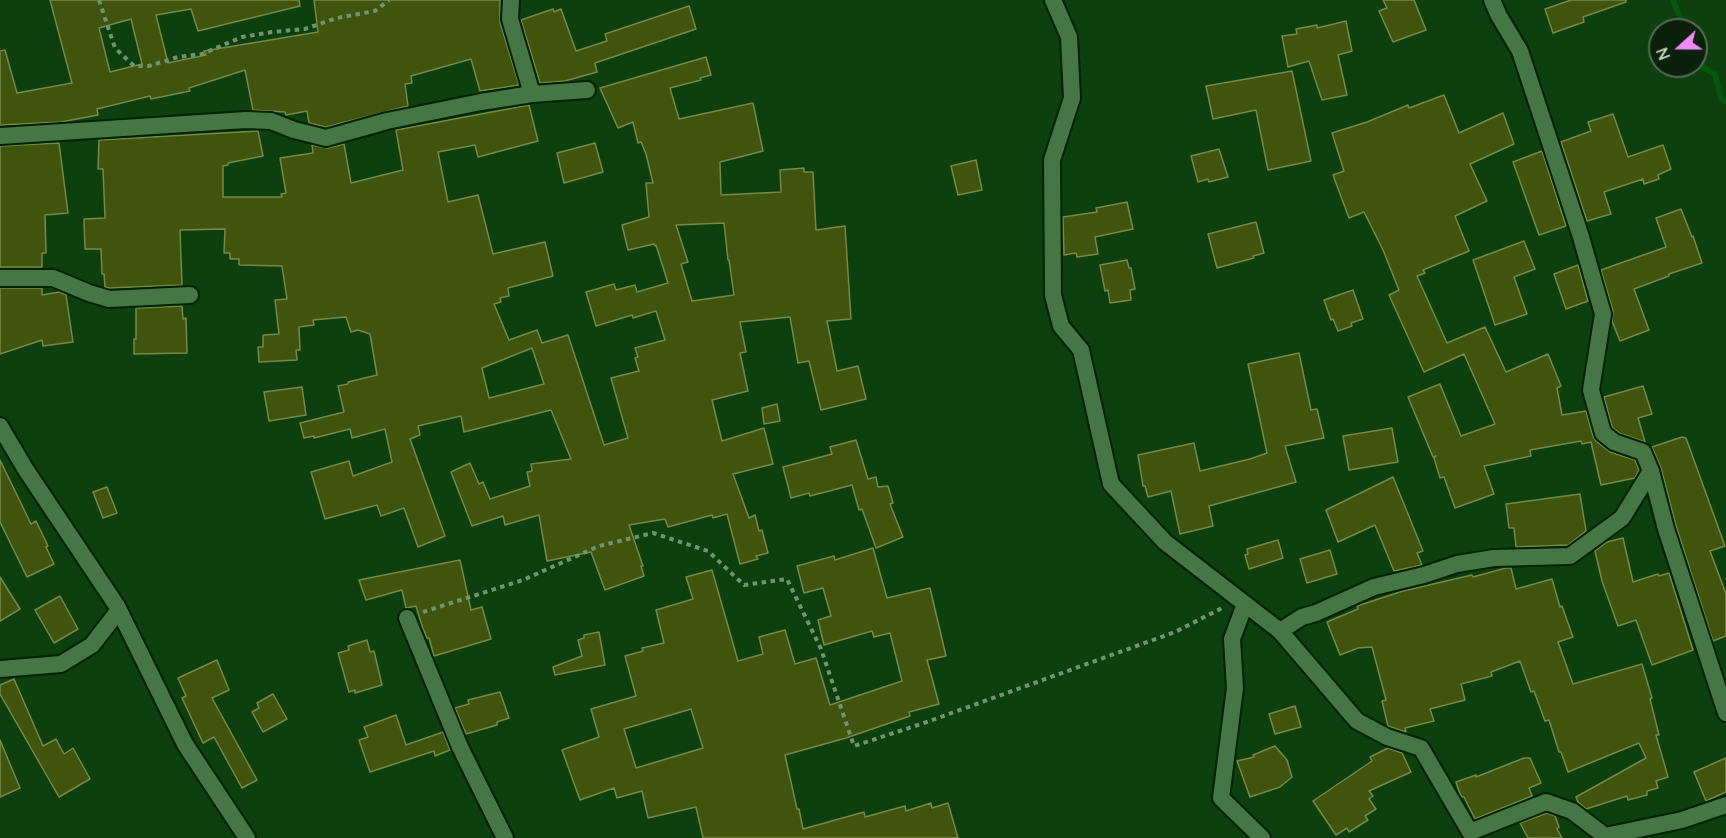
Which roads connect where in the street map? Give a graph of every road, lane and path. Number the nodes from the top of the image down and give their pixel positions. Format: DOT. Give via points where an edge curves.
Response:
graph roads {
  1 [pos="99,0"];
  2 [pos="389,0"];
  3 [pos="511,0"];
  4 [pos="1053,0"];
  5 [pos="1492,0"];
  6 [pos="587,90"];
  7 [pos="532,94"];
  8 [pos="0,136"];
  9 [pos="0,278"];
  10 [pos="190,295"];
  11 [pos="0,426"];
  12 [pos="1651,471"];
  13 [pos="1241,602"];
  14 [pos="119,610"];
  15 [pos="407,618"];
  16 [pos="1280,631"];
  17 [pos="0,669"];
  18 [pos="1726,713"];
  19 [pos="1726,805"];
  20 [pos="247,838"];
  21 [pos="505,838"];
  22 [pos="1262,838"];
  1 -- 2 [label="path" via="115,48 134,66 148,66 202,54 242,38 305,29 375,11"];
  3 -- 7 [label="street" via="510,19"];
  4 -- 13 [label="street" via="1069,37 1072,98 1052,160 1053,295 1061,326 1081,350 1111,484 1165,542"];
  5 -- 12 [label="street" via="1520,51 1603,314 1591,390 1603,433 1614,442 1643,452"];
  6 -- 7 [label="street"];
  7 -- 8 [label="street" via="387,121 326,138 271,121 246,120"];
  9 -- 10 [label="street" via="53,278 109,299"];
  11 -- 14 [label="street"];
  12 -- 16 [label="street" via="1622,518 1570,555 1494,558 1457,564 1374,587 1302,617"];
  12 -- 18 [label="street" via="1666,530"];
  13 -- 15 [label="path" via="1175,632 854,746 821,649 787,579 744,585 708,551 653,533 599,546 523,580"];
  13 -- 16 [label="street"];
  13 -- 22 [label="street" via="1232,639 1235,688 1221,798"];
  14 -- 17 [label="street" via="92,645 61,664"];
  14 -- 20 [label="street" via="185,744"];
  15 -- 21 [label="street" via="460,747"];
  16 -- 19 [label="street" via="1357,721 1387,737 1421,748 1470,832 1546,802 1572,811 1605,836 1682,820"];
}
